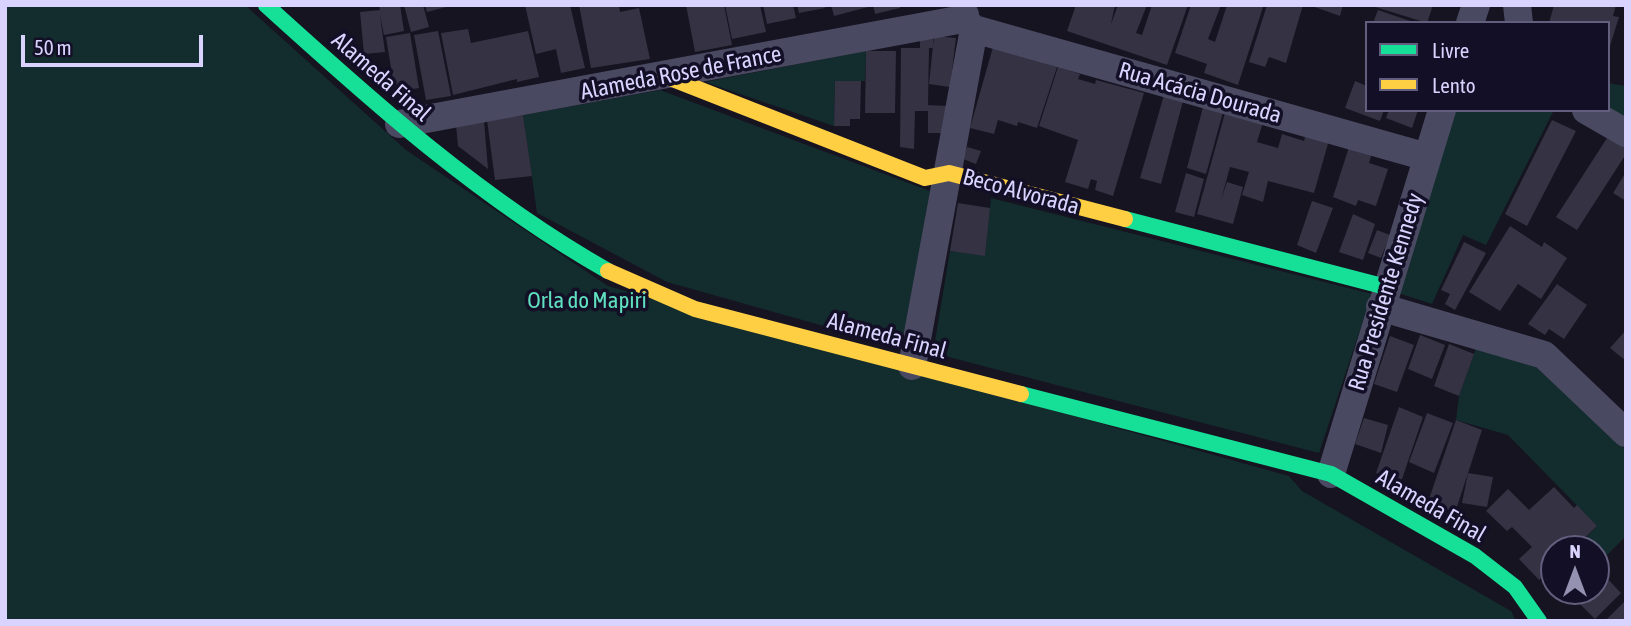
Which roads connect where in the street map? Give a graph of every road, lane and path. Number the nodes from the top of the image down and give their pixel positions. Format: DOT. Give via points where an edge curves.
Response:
graph roads {
  1 [pos="266,5"];
  2 [pos="968,18"];
  3 [pos="665,76"];
  4 [pos="1441,112"];
  5 [pos="1589,112"];
  6 [pos="399,124"];
  7 [pos="1626,133"];
  8 [pos="1427,158"];
  9 [pos="949,173"];
  10 [pos="1383,297"];
  11 [pos="912,366"];
  12 [pos="1626,433"];
  13 [pos="1331,474"];
  14 [pos="1539,621"];
  1 -- 6 [label="street, Alameda Final"];
  2 -- 3 [label="street, Alameda Rose de France"];
  2 -- 8 [label="street, Rua Acácia Dourada"];
  2 -- 9 [label="street"];
  3 -- 6 [label="street, Alameda Rose de France"];
  3 -- 9 [label="street, Beco Alvorada" via="925,178"];
  4 -- 8 [label="street, Rua Presidente Kennedy"];
  5 -- 7 [label="street"];
  6 -- 11 [label="street, Alameda Final" via="508,209 612,274 695,309"];
  8 -- 10 [label="street, Rua Presidente Kennedy"];
  9 -- 10 [label="street, Beco Alvorada"];
  9 -- 11 [label="street"];
  10 -- 12 [label="street, Beco Alvorada" via="1544,355"];
  10 -- 13 [label="street, Rua Presidente Kennedy"];
  11 -- 13 [label="street, Alameda Final"];
  13 -- 14 [label="street, Alameda Final" via="1475,556 1514,587"];
}
